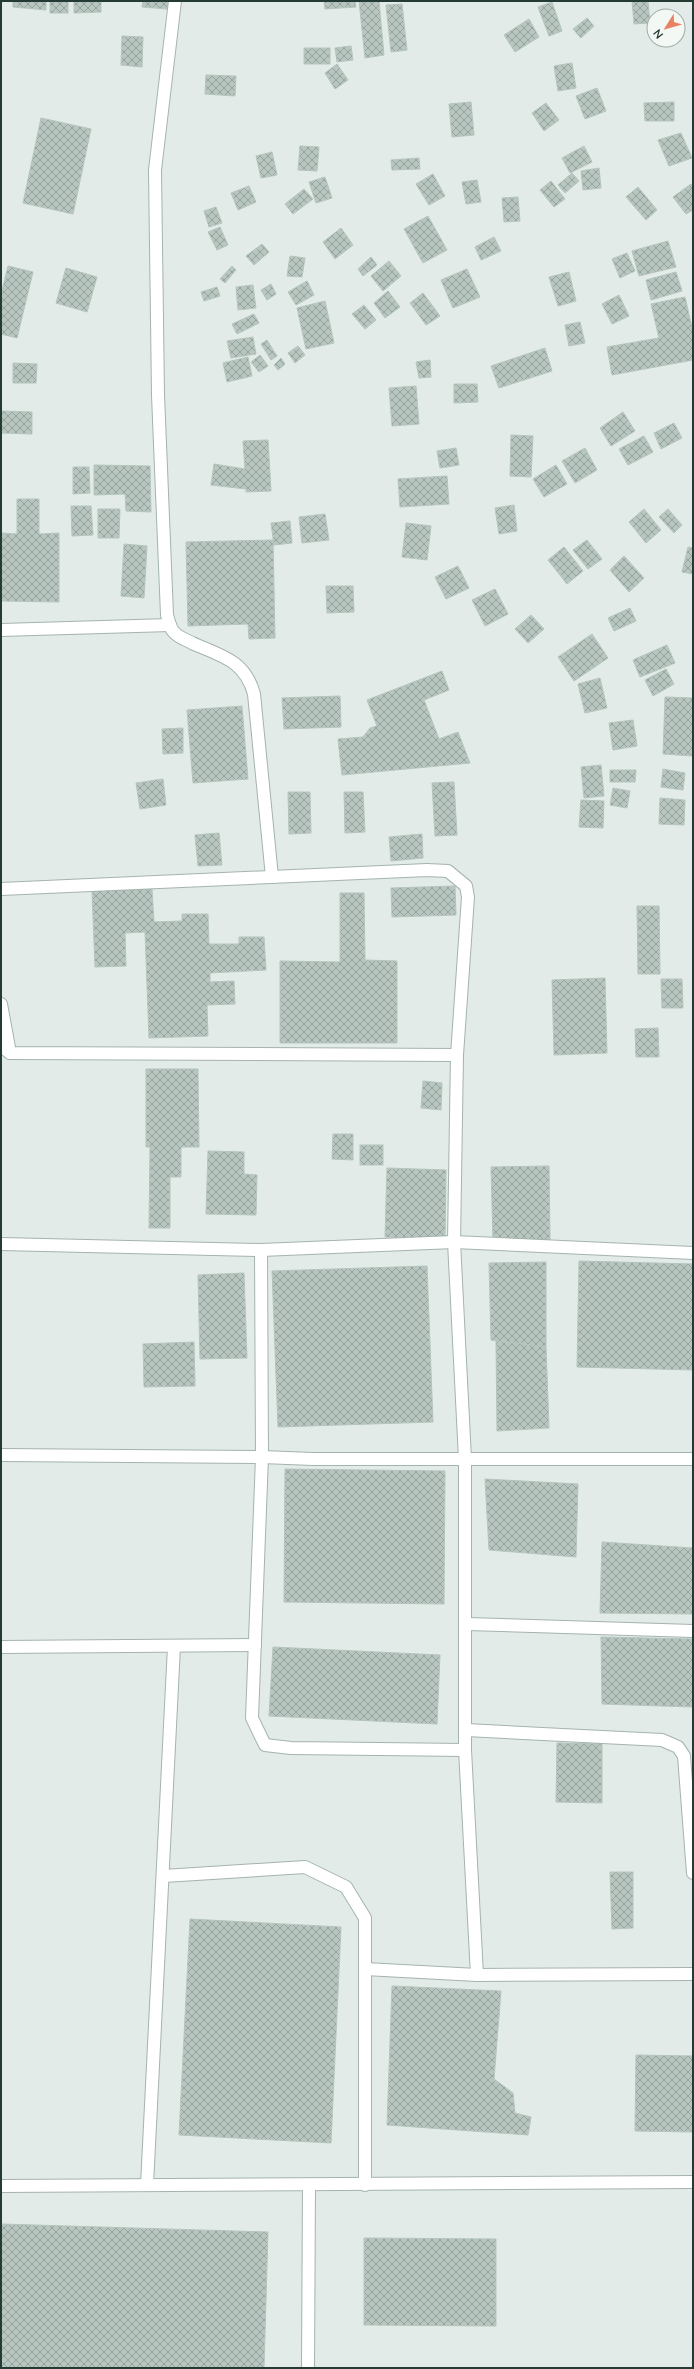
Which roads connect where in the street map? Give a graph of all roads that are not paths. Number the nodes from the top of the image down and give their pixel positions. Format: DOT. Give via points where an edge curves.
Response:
graph roads {
  1 [pos="175,1"];
  2 [pos="170,625"];
  3 [pos="1,630"];
  4 [pos="272,877"];
  5 [pos="1,889"];
  6 [pos="1,1004"];
  7 [pos="5,1050"];
  8 [pos="457,1055"];
  9 [pos="454,1242"];
  10 [pos="1,1244"];
  11 [pos="261,1250"];
  12 [pos="693,1253"];
  13 [pos="1,1455"];
  14 [pos="262,1457"];
  15 [pos="464,1459"];
  16 [pos="693,1459"];
  17 [pos="466,1624"];
  18 [pos="693,1630"];
  19 [pos="255,1645"];
  20 [pos="174,1646"];
  21 [pos="1,1647"];
  22 [pos="466,1730"];
  23 [pos="465,1750"];
  24 [pos="693,1873"];
  25 [pos="164,1876"];
  26 [pos="365,1969"];
  27 [pos="693,1974"];
  28 [pos="477,1975"];
  29 [pos="693,2182"];
  30 [pos="147,2185"];
  31 [pos="309,2185"];
  32 [pos="365,2185"];
  33 [pos="1,2186"];
  34 [pos="308,2368"];
  1 -- 2 [label="street" via="155,170 158,395 167,615"];
  2 -- 3 [label="street"];
  2 -- 4 [label="street" via="176,634 242,668 250,680 254,694"];
  4 -- 5 [label="street"];
  4 -- 8 [label="street" via="427,870 448,871 462,882 466,886 468,898"];
  6 -- 7 [label="street"];
  7 -- 8 [label="street"];
  8 -- 9 [label="street"];
  9 -- 11 [label="street"];
  9 -- 12 [label="street"];
  9 -- 15 [label="street"];
  10 -- 11 [label="street"];
  11 -- 14 [label="street"];
  13 -- 14 [label="street"];
  14 -- 15 [label="street"];
  14 -- 19 [label="street"];
  15 -- 16 [label="street"];
  15 -- 17 [label="street"];
  17 -- 18 [label="street"];
  17 -- 22 [label="street"];
  19 -- 20 [label="street"];
  19 -- 23 [label="street" via="252,1718 265,1745 291,1748"];
  20 -- 21 [label="street"];
  20 -- 25 [label="street"];
  22 -- 23 [label="street"];
  22 -- 24 [label="street" via="654,1739 671,1742 684,1756 685,1761"];
  23 -- 28 [label="street"];
  25 -- 26 [label="street" via="305,1867 346,1887 365,1918"];
  25 -- 30 [label="street"];
  26 -- 28 [label="street"];
  26 -- 32 [label="street"];
  27 -- 28 [label="street"];
  29 -- 32 [label="street"];
  30 -- 31 [label="street"];
  30 -- 33 [label="street"];
  31 -- 32 [label="street"];
  31 -- 34 [label="street"];
}
